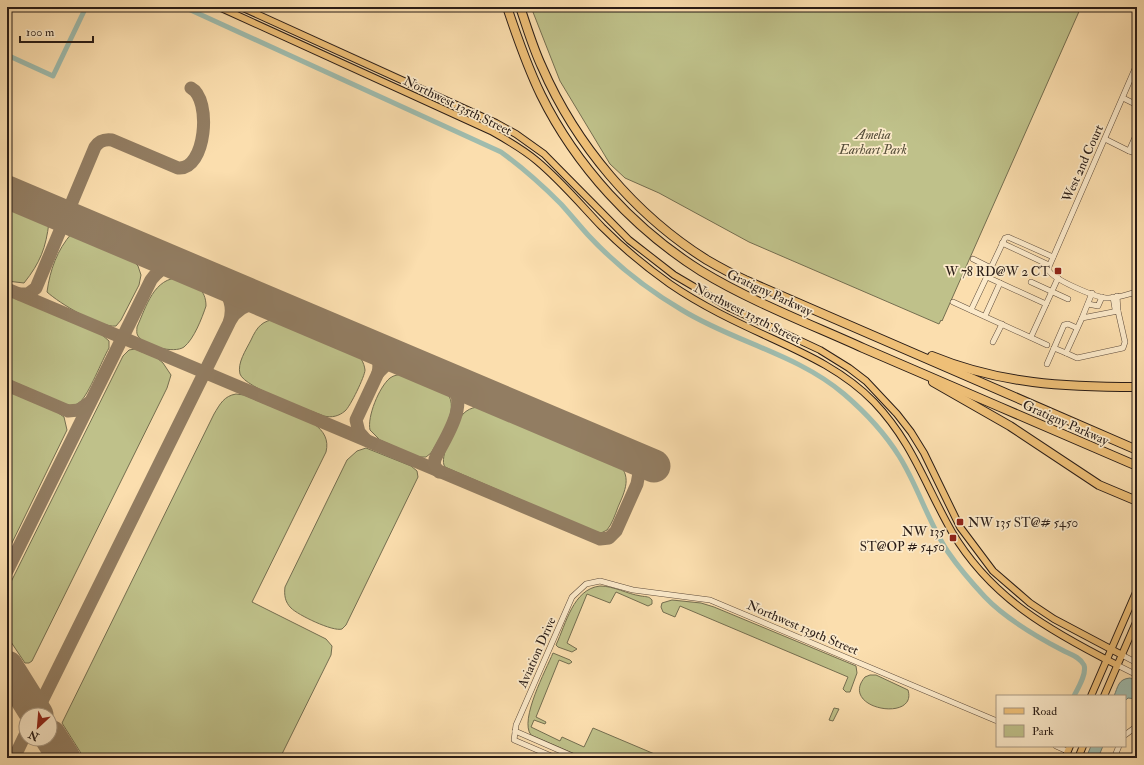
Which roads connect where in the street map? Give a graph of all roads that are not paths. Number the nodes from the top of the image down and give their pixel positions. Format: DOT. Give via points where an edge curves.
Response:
graph roads {
  1 [pos="219,7"];
  2 [pos="241,7"];
  3 [pos="507,7"];
  4 [pos="520,7"];
  5 [pos="1137,64"];
  6 [pos="389,74"];
  7 [pos="385,82"];
  8 [pos="1123,98"];
  9 [pos="1137,105"];
  10 [pos="1137,133"];
  11 [pos="1105,139"];
  12 [pos="1129,151"];
  13 [pos="1137,154"];
  14 [pos="1002,243"];
  15 [pos="1041,252"];
  16 [pos="1053,257"];
  17 [pos="973,259"];
  18 [pos="1038,260"];
  19 [pos="1049,265"];
  20 [pos="991,268"];
  21 [pos="987,277"];
  22 [pos="1058,278"];
  23 [pos="1031,282"];
  24 [pos="1000,283"];
  25 [pos="1051,291"];
  26 [pos="1137,292"];
  27 [pos="1092,294"];
  28 [pos="1102,297"];
  29 [pos="1114,297"];
  30 [pos="1068,299"];
  31 [pos="953,302"];
  32 [pos="1046,304"];
  33 [pos="1088,304"];
  34 [pos="971,310"];
  35 [pos="1118,311"];
  36 [pos="985,316"];
  37 [pos="1082,318"];
  38 [pos="1002,324"];
  39 [pos="1077,328"];
  40 [pos="1031,337"];
  41 [pos="993,342"];
  42 [pos="896,345"];
  43 [pos="1047,345"];
  44 [pos="1054,348"];
  45 [pos="1066,353"];
  46 [pos="1047,364"];
  47 [pos="908,368"];
  48 [pos="1137,387"];
  49 [pos="1137,450"];
  50 [pos="1137,466"];
  51 [pos="1137,501"];
  52 [pos="592,582"];
  53 [pos="1137,590"];
  54 [pos="1137,620"];
  55 [pos="1111,648"];
  56 [pos="1122,655"];
  57 [pos="1107,659"];
  58 [pos="1137,662"];
  59 [pos="1117,665"];
  60 [pos="1137,675"];
  61 [pos="1091,695"];
  62 [pos="1104,695"];
  63 [pos="996,721"];
  64 [pos="1135,727"];
  65 [pos="516,731"];
  66 [pos="1126,734"];
  67 [pos="1083,747"];
  68 [pos="1119,747"];
  69 [pos="1069,749"];
  70 [pos="556,758"];
  71 [pos="577,758"];
  72 [pos="1065,758"];
  73 [pos="1078,758"];
  74 [pos="1114,758"];
  1 -- 7 [label="main road, Northwest 135th Street"];
  2 -- 6 [label="main road, Northwest 135th Street"];
  3 -- 47 [label="highway, Gratigny Parkway" via="526,62 559,128 585,165 634,220 669,249 738,292"];
  4 -- 42 [label="highway, Gratigny Parkway" via="541,67 559,101 605,170 637,204 666,230 707,260 745,280"];
  5 -- 8 [label="street, West 2nd Court"];
  6 -- 7 [label="main road"];
  6 -- 55 [label="main road, Northwest 135th Street" via="516,134 544,154 629,240 674,275 711,299 820,350 849,368 880,395 911,432 960,527 993,571 1030,603 1054,619"];
  7 -- 57 [label="main road, Northwest 135th Street" via="510,142 537,160 623,247 670,284 726,317 819,360 859,388 874,401 904,438 952,531 989,581 1012,603 1051,630"];
  8 -- 9 [label="street"];
  8 -- 11 [label="street, West 2nd Court"];
  10 -- 12 [label="street"];
  11 -- 12 [label="street"];
  11 -- 16 [label="street, West 2nd Court"];
  12 -- 13 [label="street"];
  14 -- 15 [label="street" via="1008,237"];
  14 -- 18 [label="street"];
  14 -- 20 [label="street"];
  15 -- 16 [label="street"];
  15 -- 18 [label="street"];
  16 -- 19 [label="street, West 2nd Court"];
  17 -- 20 [label="street"];
  18 -- 19 [label="street"];
  19 -- 22 [label="street, West 2nd Court" via="1048,271"];
  20 -- 21 [label="street"];
  21 -- 24 [label="street"];
  21 -- 34 [label="street"];
  22 -- 25 [label="street"];
  22 -- 27 [label="street"];
  23 -- 25 [label="street"];
  24 -- 32 [label="street"];
  24 -- 36 [label="street"];
  25 -- 30 [label="street"];
  25 -- 32 [label="street"];
  26 -- 29 [label="street"];
  27 -- 28 [label="street"];
  27 -- 33 [label="street"];
  28 -- 29 [label="street"];
  28 -- 33 [label="street" via="1098,306"];
  29 -- 35 [label="street"];
  31 -- 34 [label="street"];
  32 -- 40 [label="street"];
  33 -- 37 [label="street"];
  34 -- 36 [label="street"];
  35 -- 37 [label="street"];
  35 -- 45 [label="street" via="1126,342 1122,349 1078,358"];
  36 -- 38 [label="street"];
  37 -- 39 [label="street"];
  38 -- 40 [label="street"];
  38 -- 41 [label="street"];
  39 -- 44 [label="street" via="1065,324"];
  39 -- 45 [label="street"];
  40 -- 43 [label="street"];
  42 -- 48 [label="highway" via="1002,378 1080,387"];
  42 -- 49 [label="highway, Gratigny Parkway" via="950,371"];
  44 -- 45 [label="street"];
  44 -- 46 [label="street"];
  47 -- 50 [label="highway, Gratigny Parkway"];
  47 -- 51 [label="highway" via="1010,426 1100,485"];
  52 -- 63 [label="street, Northwest 139th Street" via="607,581 633,590 710,600"];
  52 -- 65 [label="street, Aviation Drive" via="579,589 572,597"];
  53 -- 55 [label="main road"];
  54 -- 56 [label="main road"];
  55 -- 56 [label="main road, Northwest 135th Street"];
  55 -- 57 [label="main road"];
  56 -- 58 [label="street"];
  56 -- 59 [label="main road"];
  57 -- 59 [label="main road, Northwest 135th Street"];
  57 -- 61 [label="main road"];
  59 -- 60 [label="street"];
  59 -- 62 [label="main road"];
  64 -- 66 [label="street"];
  65 -- 70 [label="street, Aviation Drive" via="514,740"];
  65 -- 71 [label="street"];
  67 -- 73 [label="main road"];
  68 -- 74 [label="street"];
  69 -- 72 [label="main road"];
}
